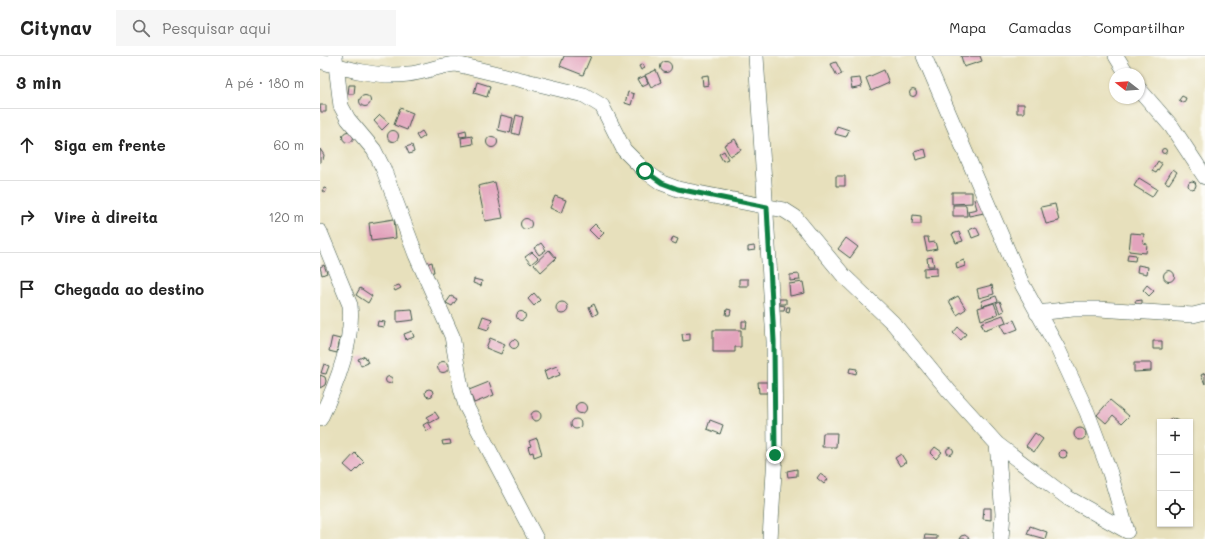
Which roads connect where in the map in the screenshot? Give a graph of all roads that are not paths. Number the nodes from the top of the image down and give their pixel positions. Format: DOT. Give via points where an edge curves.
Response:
graph roads {
  1 [pos="756,56"];
  2 [pos="924,56"];
  3 [pos="1116,56"];
  4 [pos="320,61"];
  5 [pos="336,61"];
  6 [pos="1123,68"];
  7 [pos="1145,96"];
  8 [pos="1205,177"];
  9 [pos="767,207"];
  10 [pos="320,232"];
  11 [pos="1205,312"];
  12 [pos="1037,313"];
  13 [pos="320,419"];
  14 [pos="998,444"];
  15 [pos="1129,535"];
  16 [pos="536,539"];
  17 [pos="770,539"];
  18 [pos="1001,539"];
  1 -- 9 [label="street"];
  2 -- 12 [label="street" via="1022,284"];
  3 -- 6 [label="street"];
  4 -- 5 [label="street"];
  5 -- 9 [label="street" via="394,75 456,64 584,95 602,106 624,150 645,171 662,183 678,189"];
  5 -- 16 [label="street" via="341,106 374,150 383,168 416,255 452,336 466,406"];
  7 -- 8 [label="street" via="1172,127"];
  9 -- 14 [label="street" via="784,210 795,217 843,276 893,323 949,391"];
  9 -- 17 [label="street" via="774,341 775,439"];
  10 -- 13 [label="street" via="350,304 351,315 340,370"];
  11 -- 12 [label="street" via="1193,315 1073,309"];
  12 -- 15 [label="street" via="1058,349 1087,412 1110,473"];
  14 -- 15 [label="street" via="1068,498"];
  14 -- 18 [label="street" via="1003,514"];
}
